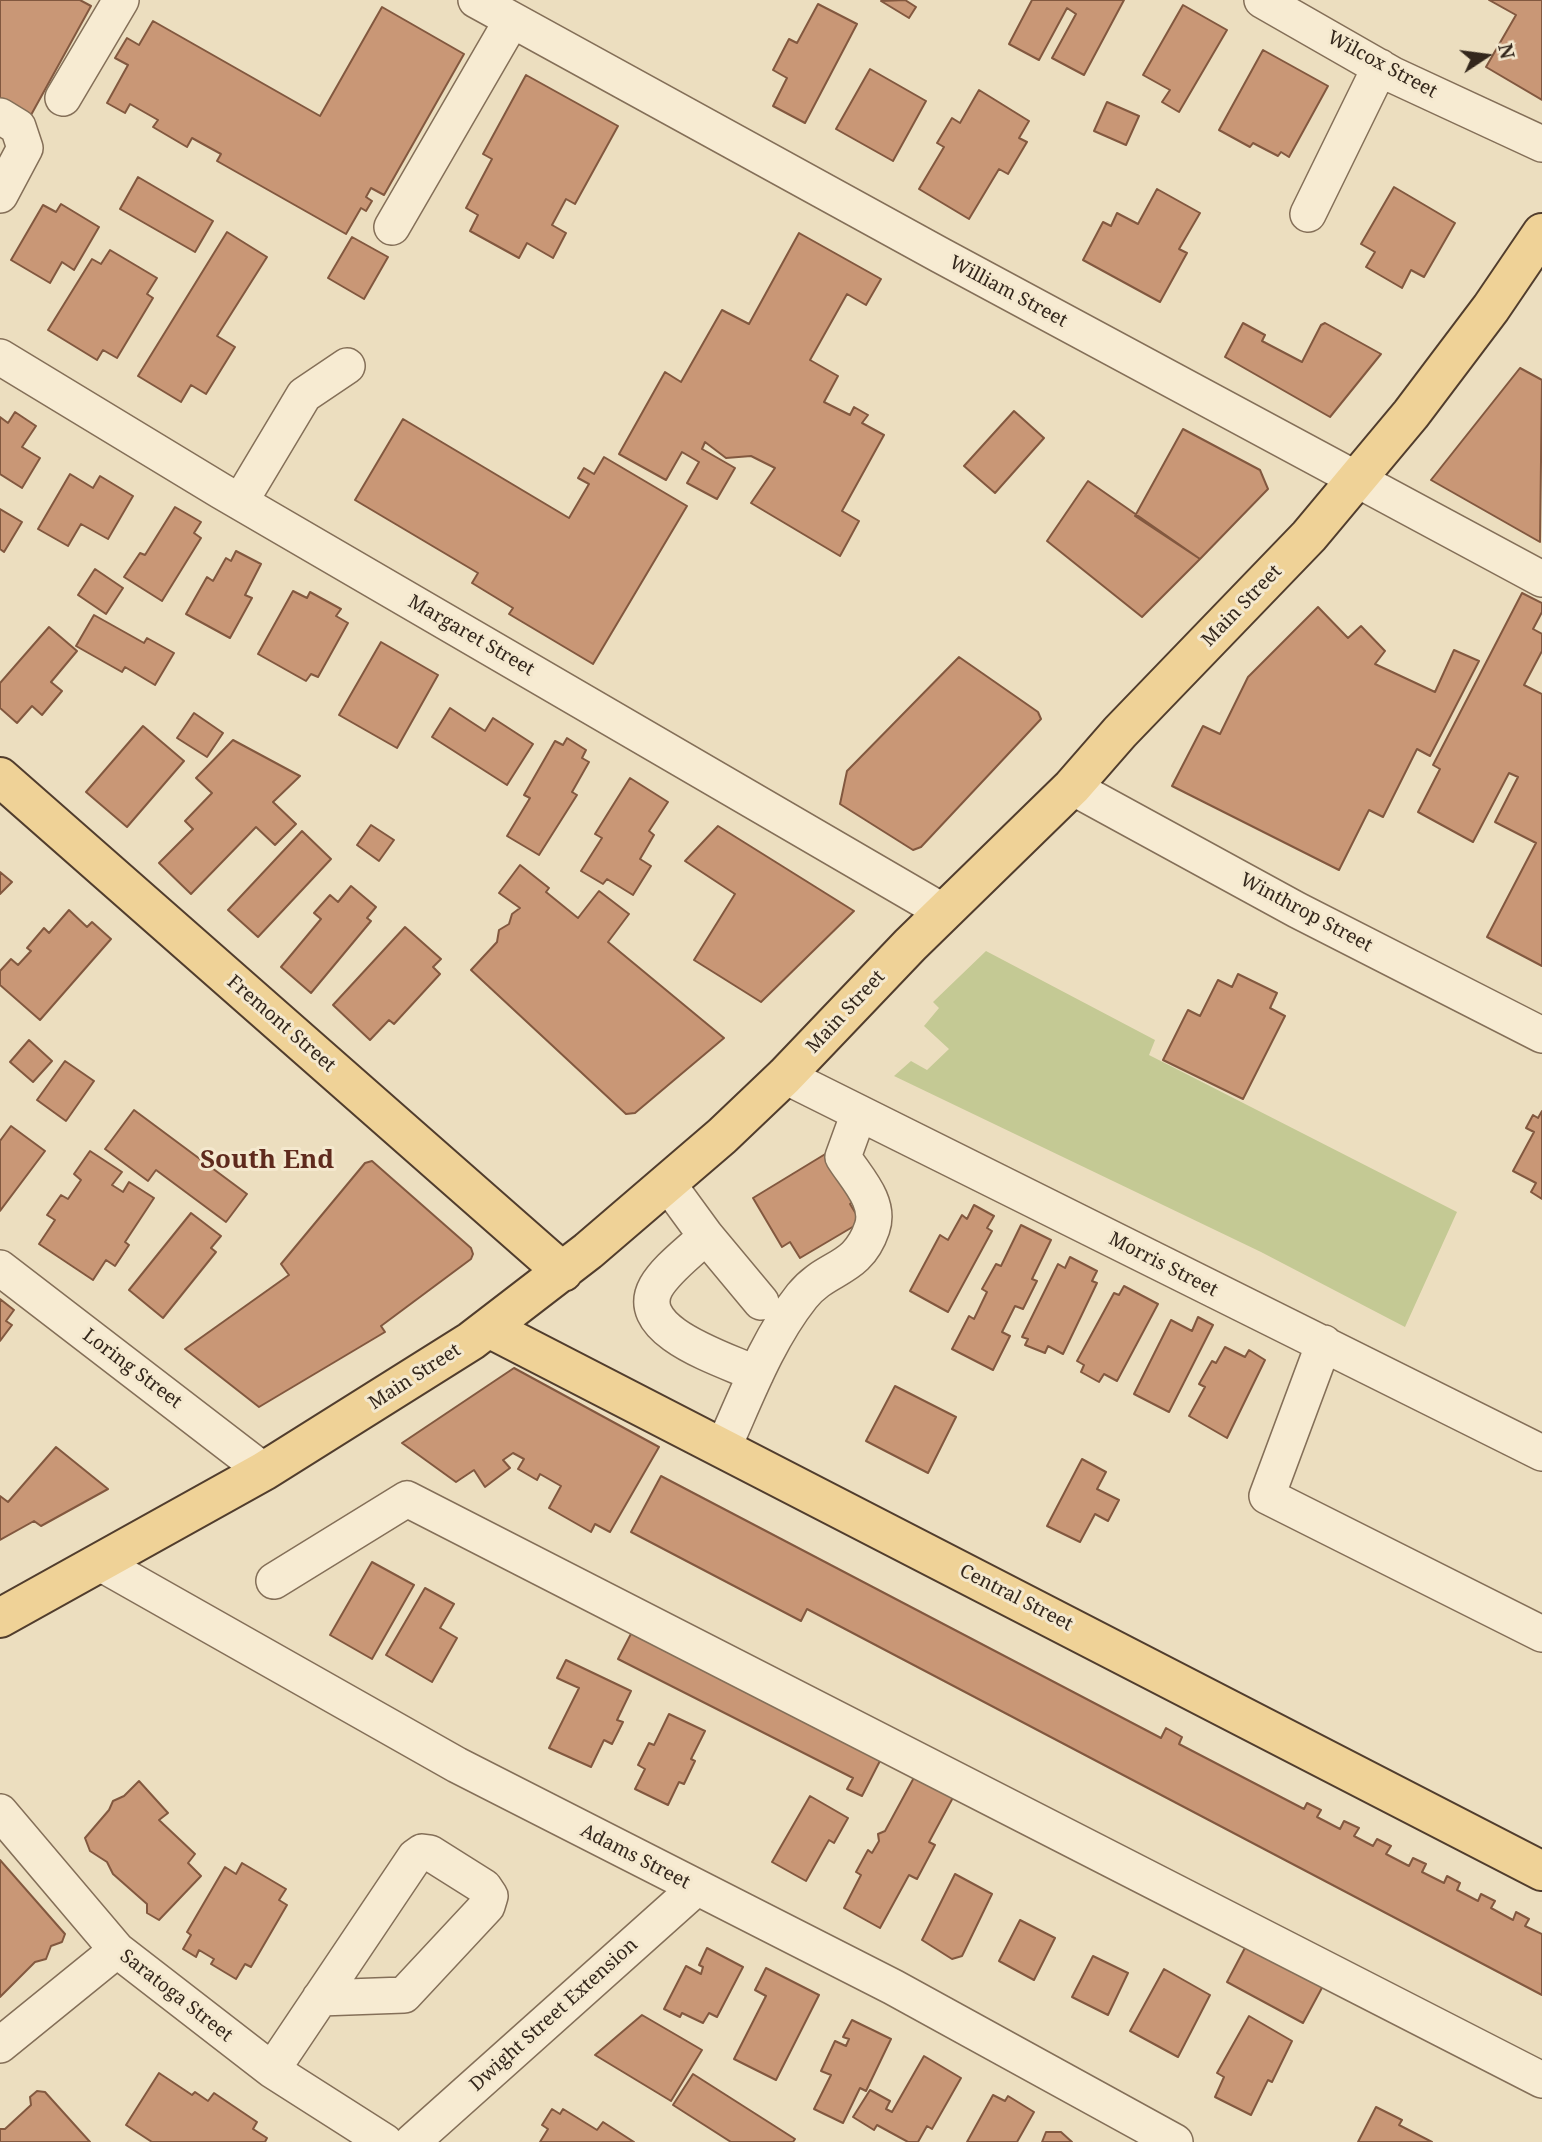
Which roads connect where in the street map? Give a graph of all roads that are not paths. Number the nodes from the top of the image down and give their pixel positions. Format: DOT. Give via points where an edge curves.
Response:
graph roads {
  1 [pos="121,0"];
  2 [pos="476,0"];
  3 [pos="1262,0"];
  4 [pos="512,20"];
  5 [pos="1380,67"];
  6 [pos="64,98"];
  7 [pos="0,116"];
  8 [pos="1542,144"];
  9 [pos="0,195"];
  10 [pos="1308,214"];
  11 [pos="392,227"];
  12 [pos="1542,233"];
  13 [pos="1531,272"];
  14 [pos="0,357"];
  15 [pos="346,366"];
  16 [pos="1358,480"];
  17 [pos="240,502"];
  18 [pos="1542,579"];
  19 [pos="0,777"];
  20 [pos="1072,787"];
  21 [pos="944,912"];
  22 [pos="1542,1035"];
  23 [pos="785,1076"];
  24 [pos="859,1112"];
  25 [pos="668,1184"];
  26 [pos="706,1236"];
  27 [pos="0,1268"];
  28 [pos="562,1272"];
  29 [pos="761,1302"];
  30 [pos="489,1328"];
  31 [pos="1324,1343"];
  32 [pos="756,1374"];
  33 [pos="723,1448"];
  34 [pos="1542,1453"];
  35 [pos="264,1471"];
  36 [pos="100,1563"];
  37 [pos="274,1581"];
  38 [pos="0,1618"];
  39 [pos="1542,1634"];
  40 [pos="0,1812"];
  41 [pos="1542,1871"];
  42 [pos="696,1888"];
  43 [pos="117,1950"];
  44 [pos="320,1998"];
  45 [pos="0,2045"];
  46 [pos="272,2070"];
  47 [pos="1542,2080"];
  48 [pos="386,2142"];
  49 [pos="412,2142"];
  50 [pos="1175,2142"];
  1 -- 6 [label="street"];
  2 -- 4 [label="street, William Street"];
  3 -- 5 [label="street, Wilcox Street"];
  4 -- 11 [label="street"];
  4 -- 16 [label="street, William Street"];
  5 -- 8 [label="street, Wilcox Street"];
  5 -- 10 [label="street"];
  7 -- 9 [label="street" via="18,127 25,148"];
  12 -- 13 [label="main road, Main Street"];
  13 -- 16 [label="main road, Main Street"];
  14 -- 17 [label="street, Margaret Street"];
  15 -- 17 [label="street" via="304,396"];
  16 -- 18 [label="street, William Street"];
  16 -- 20 [label="main road, Main Street"];
  17 -- 21 [label="street, Margaret Street"];
  19 -- 28 [label="main road, Fremont Street"];
  20 -- 21 [label="main road, Main Street"];
  20 -- 22 [label="street, Winthrop Street" via="1308,916"];
  21 -- 23 [label="main road, Main Street"];
  23 -- 24 [label="street, Morris Street"];
  23 -- 25 [label="main road, Main Street"];
  24 -- 31 [label="street, Morris Street"];
  24 -- 32 [label="street" via="843,1157 874,1204 873,1227 855,1260 816,1280 800,1299"];
  25 -- 26 [label="street"];
  25 -- 28 [label="main road, Main Street"];
  26 -- 29 [label="street"];
  26 -- 32 [label="street" via="656,1288 655,1319 673,1336"];
  27 -- 35 [label="street, Loring Street"];
  28 -- 30 [label="main road, Main Street"];
  30 -- 33 [label="main road, Central Street"];
  30 -- 35 [label="main road, Main Street"];
  31 -- 34 [label="street, Morris Street"];
  31 -- 39 [label="street" via="1267,1496"];
  32 -- 33 [label="street"];
  33 -- 41 [label="main road, Central Street"];
  35 -- 36 [label="main road, Main Street"];
  36 -- 38 [label="main road, Main Street"];
  36 -- 42 [label="street, Adams Street" via="457,1765"];
  37 -- 47 [label="street" via="407,1499"];
  40 -- 43 [label="street, Saratoga Street"];
  42 -- 49 [label="street, Dwight Street Extension"];
  42 -- 50 [label="street, Adams Street" via="893,1987"];
  43 -- 45 [label="street"];
  43 -- 46 [label="street, Saratoga Street"];
  44 -- 44 [label="street" via="422,1852 484,1887 490,1896 487,1906 404,1995"];
  44 -- 46 [label="street"];
  46 -- 48 [label="street, Saratoga Street"];
}
